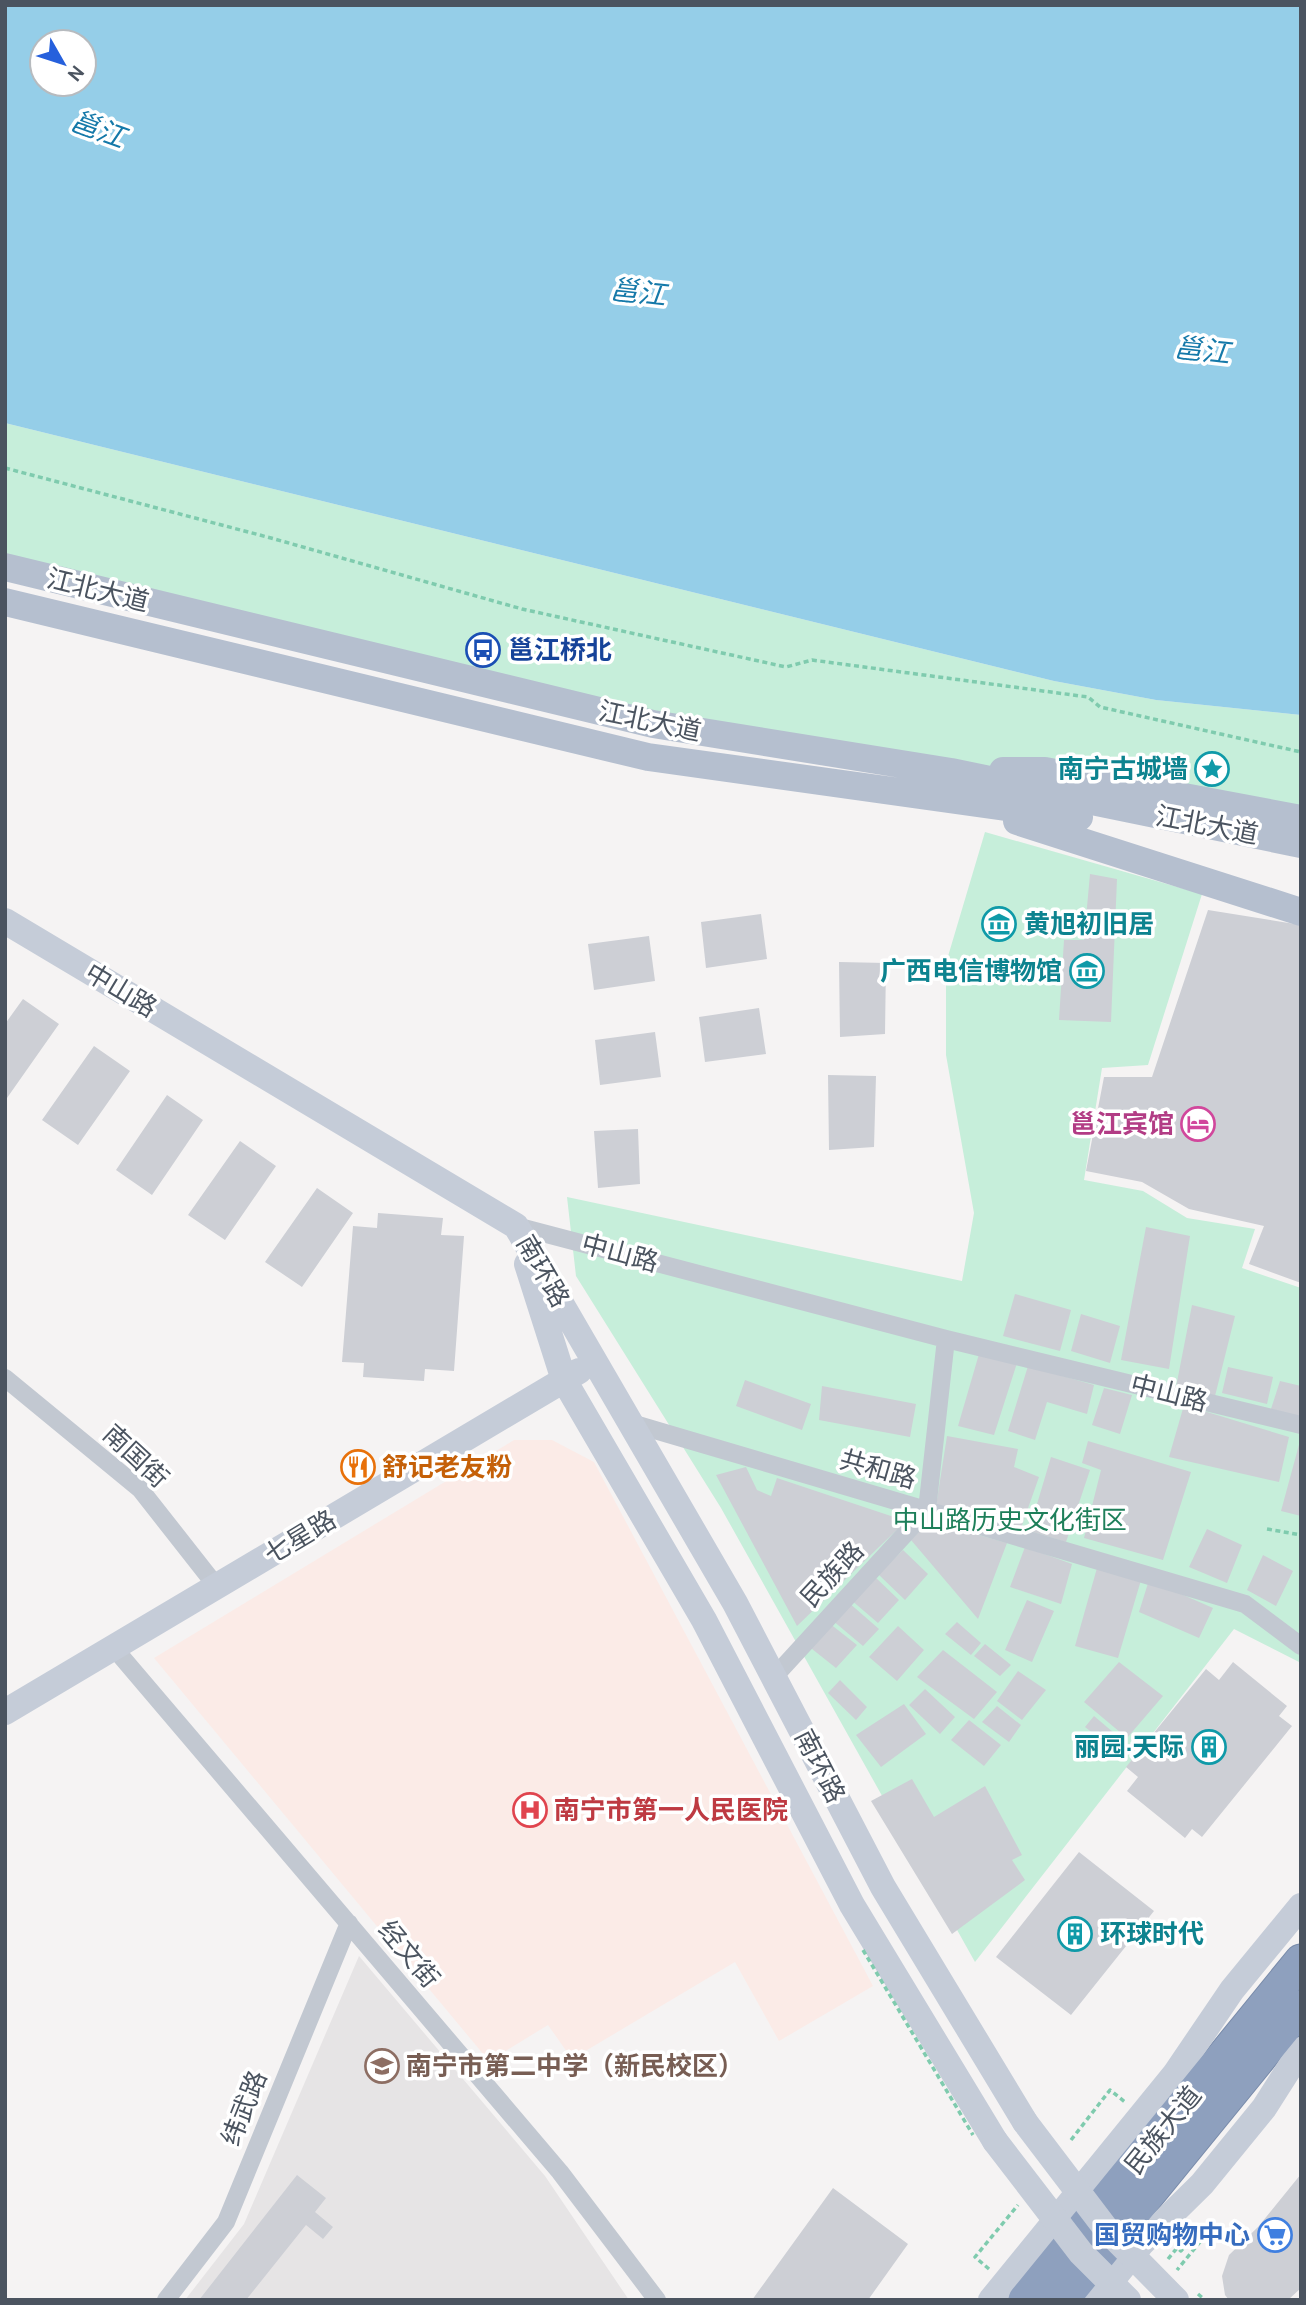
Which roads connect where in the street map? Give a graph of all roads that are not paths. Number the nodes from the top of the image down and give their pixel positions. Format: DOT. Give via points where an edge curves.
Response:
graph roads {
  1 [pos="5,567"];
  2 [pos="5,601"];
  3 [pos="951,786"];
  4 [pos="1074,807"];
  5 [pos="1301,819"];
  6 [pos="1301,844"];
  7 [pos="1301,862"];
  8 [pos="1301,912"];
  9 [pos="5,920"];
  10 [pos="516,1226"];
  11 [pos="946,1339"];
  12 [pos="595,1361"];
  13 [pos="5,1378"];
  14 [pos="565,1380"];
  15 [pos="631,1423"];
  16 [pos="1301,1425"];
  17 [pos="927,1510"];
  18 [pos="217,1587"];
  19 [pos="1301,1646"];
  20 [pos="114,1648"];
  21 [pos="774,1677"];
  22 [pos="5,1712"];
  23 [pos="1301,1906"];
  24 [pos="349,1923"];
  25 [pos="1301,1961"];
  26 [pos="1301,2007"];
  27 [pos="1301,2016"];
  28 [pos="1287,2045"];
  29 [pos="166,2300"];
  30 [pos="657,2300"];
  31 [pos="991,2300"];
  32 [pos="1025,2300"];
  33 [pos="1062,2300"];
  34 [pos="1096,2300"];
  35 [pos="1128,2300"];
  36 [pos="1176,2300"];
  1 -- 3 [label="main road, 江北大道" via="653,724"];
  2 -- 3 [label="main road, 江北大道" via="648,757"];
  3 -- 4 [label="main road, 江北大道"];
  3 -- 5 [label="main road" via="1045,771"];
  3 -- 8 [label="main road"];
  4 -- 6 [label="main road, 江北大道"];
  4 -- 7 [label="main road, 江北大道"];
  9 -- 10 [label="main road, 中山路"];
  10 -- 11 [label="street, 中山路"];
  10 -- 12 [label="main road, 南环路"];
  10 -- 14 [label="main road, 南环路"];
  11 -- 16 [label="street, 中山路"];
  11 -- 17 [label="street"];
  12 -- 14 [label="main road, 七星路"];
  12 -- 15 [label="main road, 南环路"];
  13 -- 18 [label="street, 南国街" via="140,1489"];
  14 -- 18 [label="main road, 七星路"];
  14 -- 35 [label="main road, 南环路, bridge" via="704,1620 852,1905 995,2141 1081,2253"];
  15 -- 17 [label="street, 共和路"];
  15 -- 21 [label="main road, 南环路"];
  17 -- 19 [label="street, 共和路" via="1245,1604"];
  17 -- 21 [label="street, 民族路"];
  18 -- 20 [label="main road, 七星路"];
  20 -- 22 [label="main road, 七星路"];
  20 -- 24 [label="street, 经文街"];
  21 -- 36 [label="main road, 南环路, bridge" via="883,1887 1025,2122 1107,2231"];
  23 -- 31 [label="main road" via="1233,1990 1175,2074"];
  24 -- 29 [label="street, 纬武路" via="226,2222"];
  24 -- 30 [label="street, 经文街" via="560,2172"];
  25 -- 32 [label="highway, 民族大道"];
  26 -- 28 [label="highway, 民族大道"];
  27 -- 28 [label="highway"];
  28 -- 33 [label="highway, 民族大道"];
  28 -- 34 [label="main road" via="1264,2108"];
}
